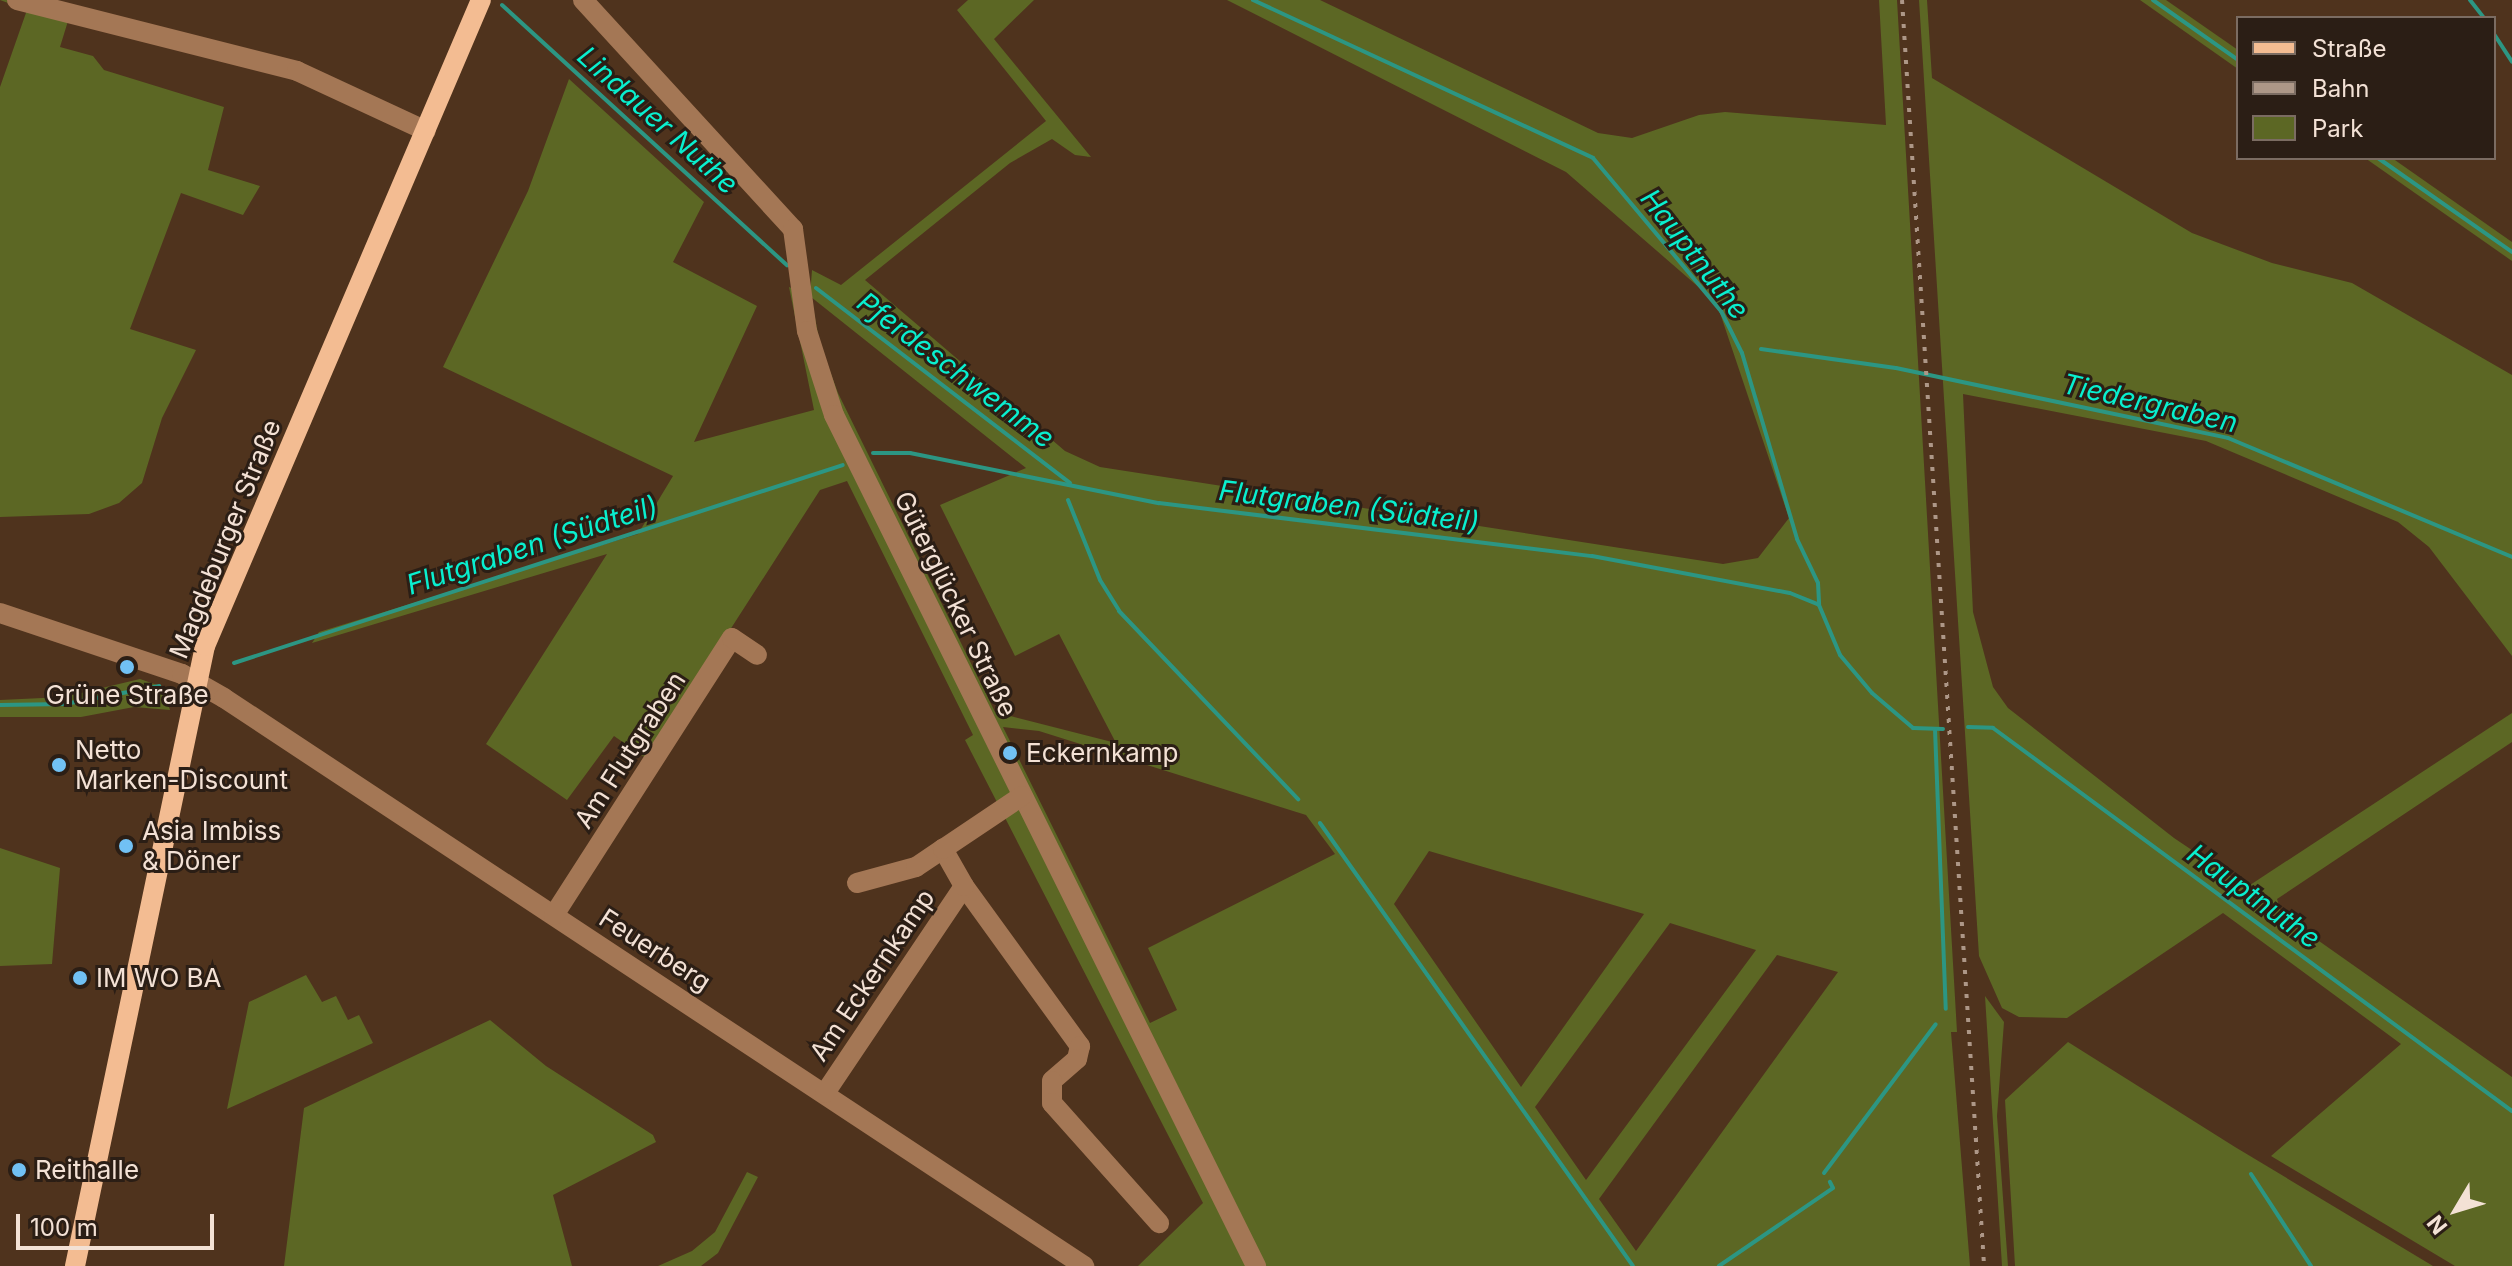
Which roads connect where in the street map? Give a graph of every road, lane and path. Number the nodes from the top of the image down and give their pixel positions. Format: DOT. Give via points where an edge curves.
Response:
graph roads {
  1 [pos="17,0"];
  2 [pos="481,0"];
  3 [pos="583,0"];
  4 [pos="426,131"];
  5 [pos="0,613"];
  6 [pos="757,655"];
  7 [pos="195,682"];
  8 [pos="1022,796"];
  9 [pos="943,849"];
  10 [pos="857,883"];
  11 [pos="964,886"];
  12 [pos="554,915"];
  13 [pos="825,1093"];
  14 [pos="1159,1223"];
  15 [pos="75,1266"];
  16 [pos="1084,1266"];
  17 [pos="1256,1266"];
  1 -- 4 [label="street" via="297,71"];
  2 -- 4 [label="main road, Magdeburger Straße"];
  3 -- 8 [label="street, Güterglücker Straße" via="788,220 801,269 803,307 834,415"];
  4 -- 7 [label="main road, Magdeburger Straße" via="217,617"];
  5 -- 7 [label="street"];
  6 -- 12 [label="street, Am Flutgraben" via="732,638"];
  7 -- 12 [label="street, Feuerberg"];
  7 -- 15 [label="main road, Magdeburger Straße"];
  8 -- 9 [label="street, Am Eckernkamp"];
  8 -- 17 [label="street, Güterglücker Straße"];
  9 -- 10 [label="street, Am Eckernkamp" via="916,867"];
  9 -- 11 [label="street, Am Eckernkamp"];
  11 -- 13 [label="street, Am Eckernkamp"];
  11 -- 14 [label="street, Am Eckernkamp" via="1080,1046 1077,1059 1052,1081 1052,1103"];
  12 -- 13 [label="street, Feuerberg"];
  13 -- 16 [label="street, Feuerberg"];
}
